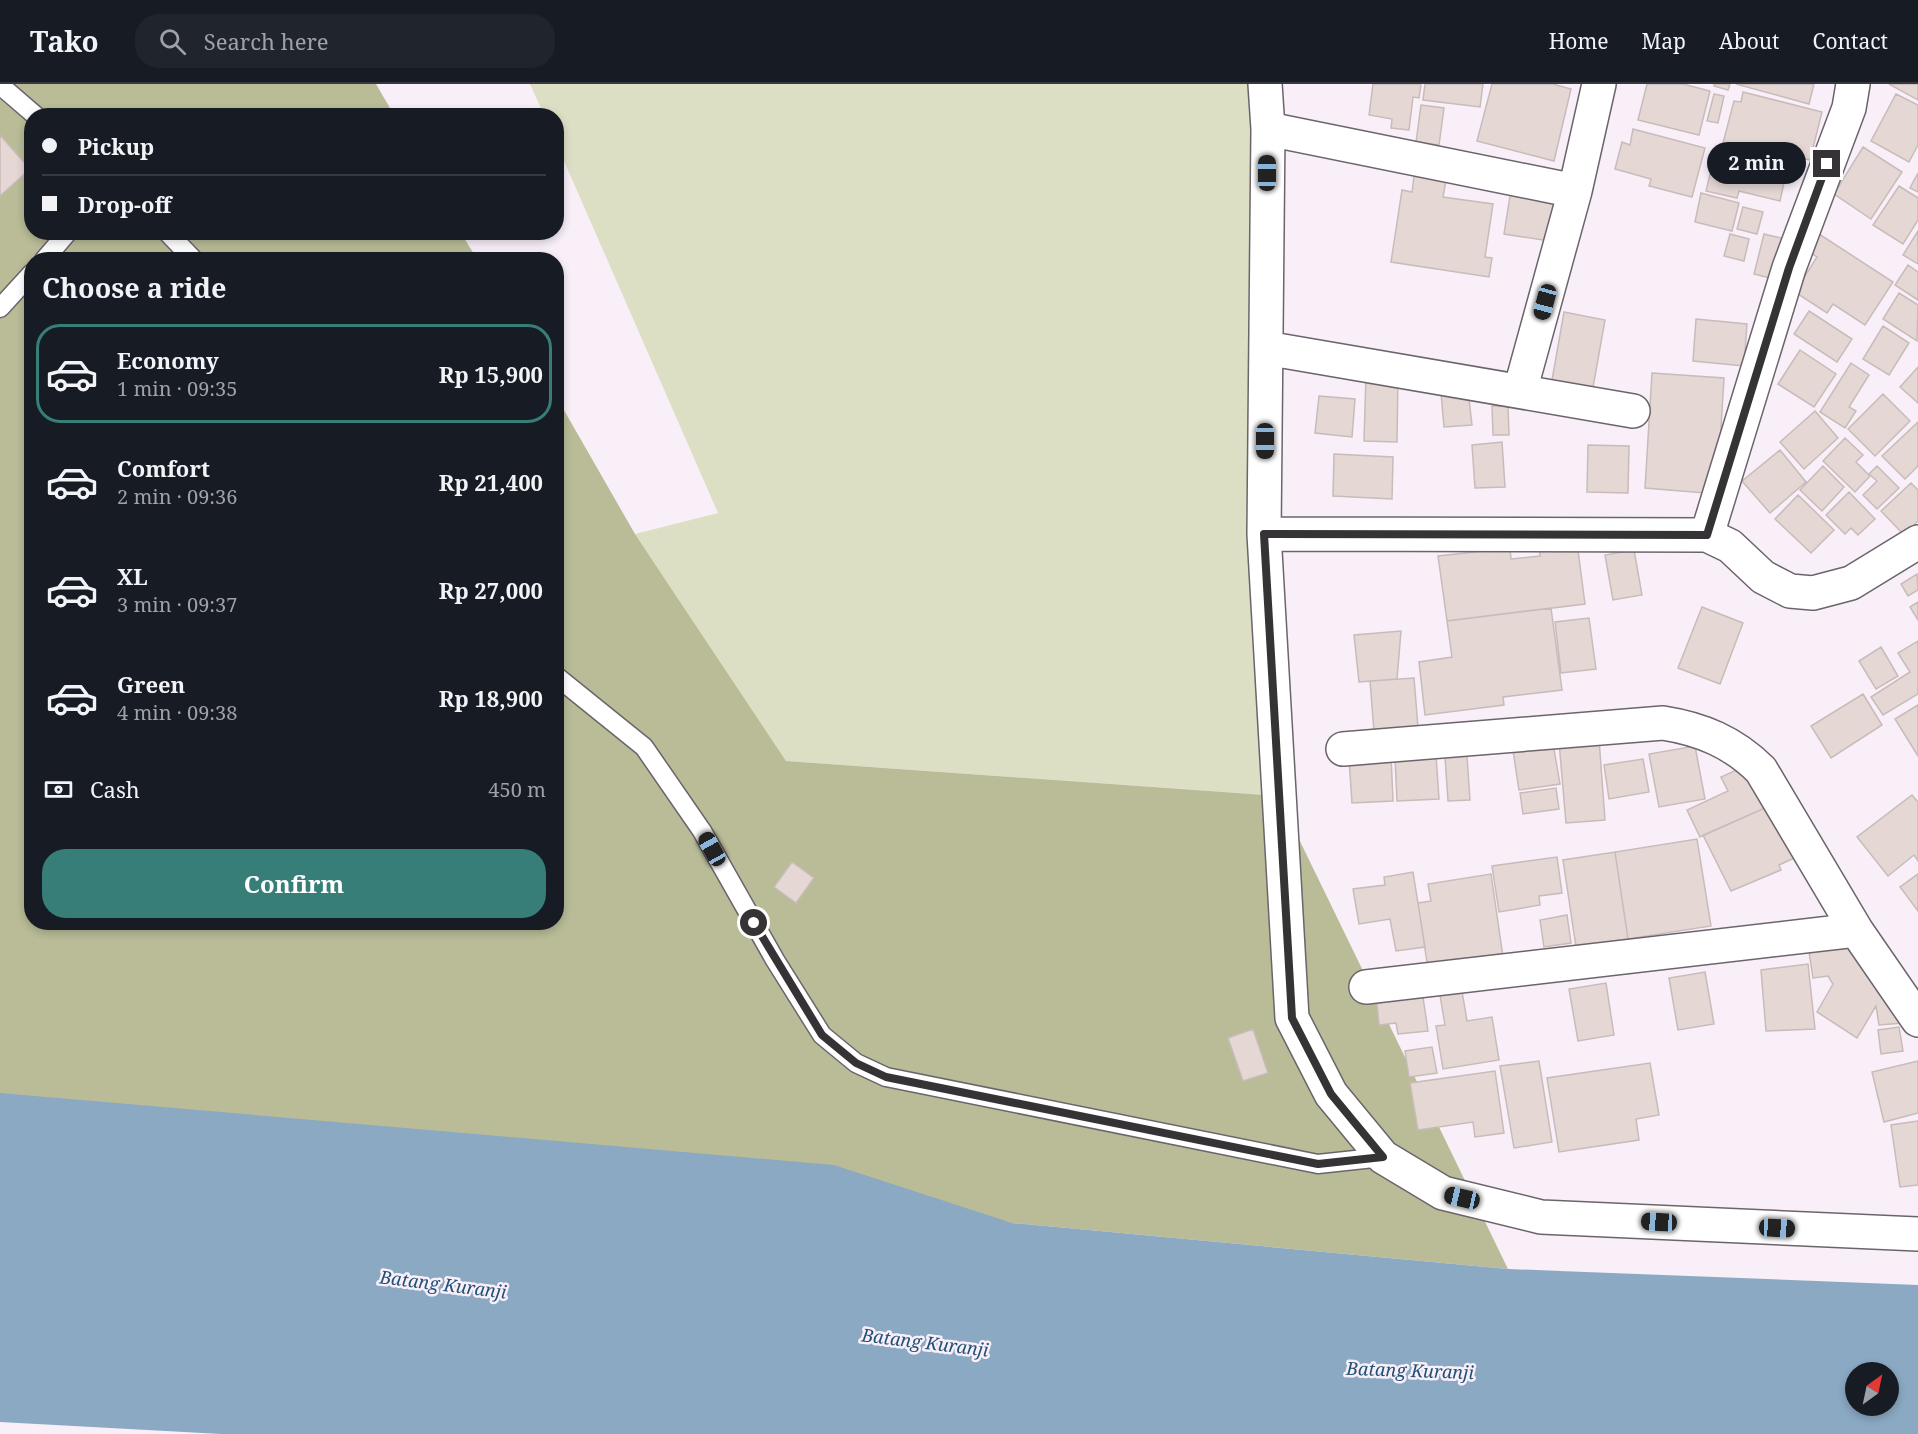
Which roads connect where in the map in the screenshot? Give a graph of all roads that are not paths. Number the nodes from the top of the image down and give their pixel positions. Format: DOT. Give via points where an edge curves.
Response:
graph roads {
  1 [pos="1265,84"];
  2 [pos="1599,84"];
  3 [pos="1853,84"];
  4 [pos="0,85"];
  5 [pos="27,108"];
  6 [pos="1268,129"];
  7 [pos="1575,191"];
  8 [pos="61,240"];
  9 [pos="174,240"];
  10 [pos="51,252"];
  11 [pos="186,252"];
  12 [pos="24,282"];
  13 [pos="0,308"];
  14 [pos="1266,348"];
  15 [pos="1520,391"];
  16 [pos="1633,411"];
  17 [pos="1264,534"];
  18 [pos="1707,535"];
  19 [pos="1917,546"];
  20 [pos="564,682"];
  21 [pos="1343,748"];
  22 [pos="1856,930"];
  23 [pos="1366,987"];
  24 [pos="1918,1020"];
  25 [pos="1383,1157"];
  26 [pos="1918,1234"];
  1 -- 6 [label="street"];
  2 -- 7 [label="street"];
  3 -- 18 [label="street" via="1849,108 1789,268"];
  4 -- 5 [label="lane"];
  6 -- 7 [label="street"];
  6 -- 14 [label="street"];
  7 -- 15 [label="street"];
  8 -- 10 [label="lane"];
  9 -- 11 [label="lane"];
  12 -- 13 [label="lane"];
  14 -- 15 [label="street"];
  14 -- 17 [label="street"];
  15 -- 16 [label="street"];
  17 -- 18 [label="street"];
  17 -- 25 [label="street" via="1292,1018 1331,1094"];
  18 -- 19 [label="street" via="1730,546 1763,577 1790,591 1813,593 1851,583"];
  20 -- 25 [label="lane" via="644,747 702,831 822,1035 856,1063 886,1077 1318,1164"];
  21 -- 22 [label="street" via="1663,723 1689,727 1746,755 1761,770"];
  22 -- 23 [label="street"];
  22 -- 24 [label="street"];
  25 -- 26 [label="street" via="1443,1193 1541,1217"];
}
